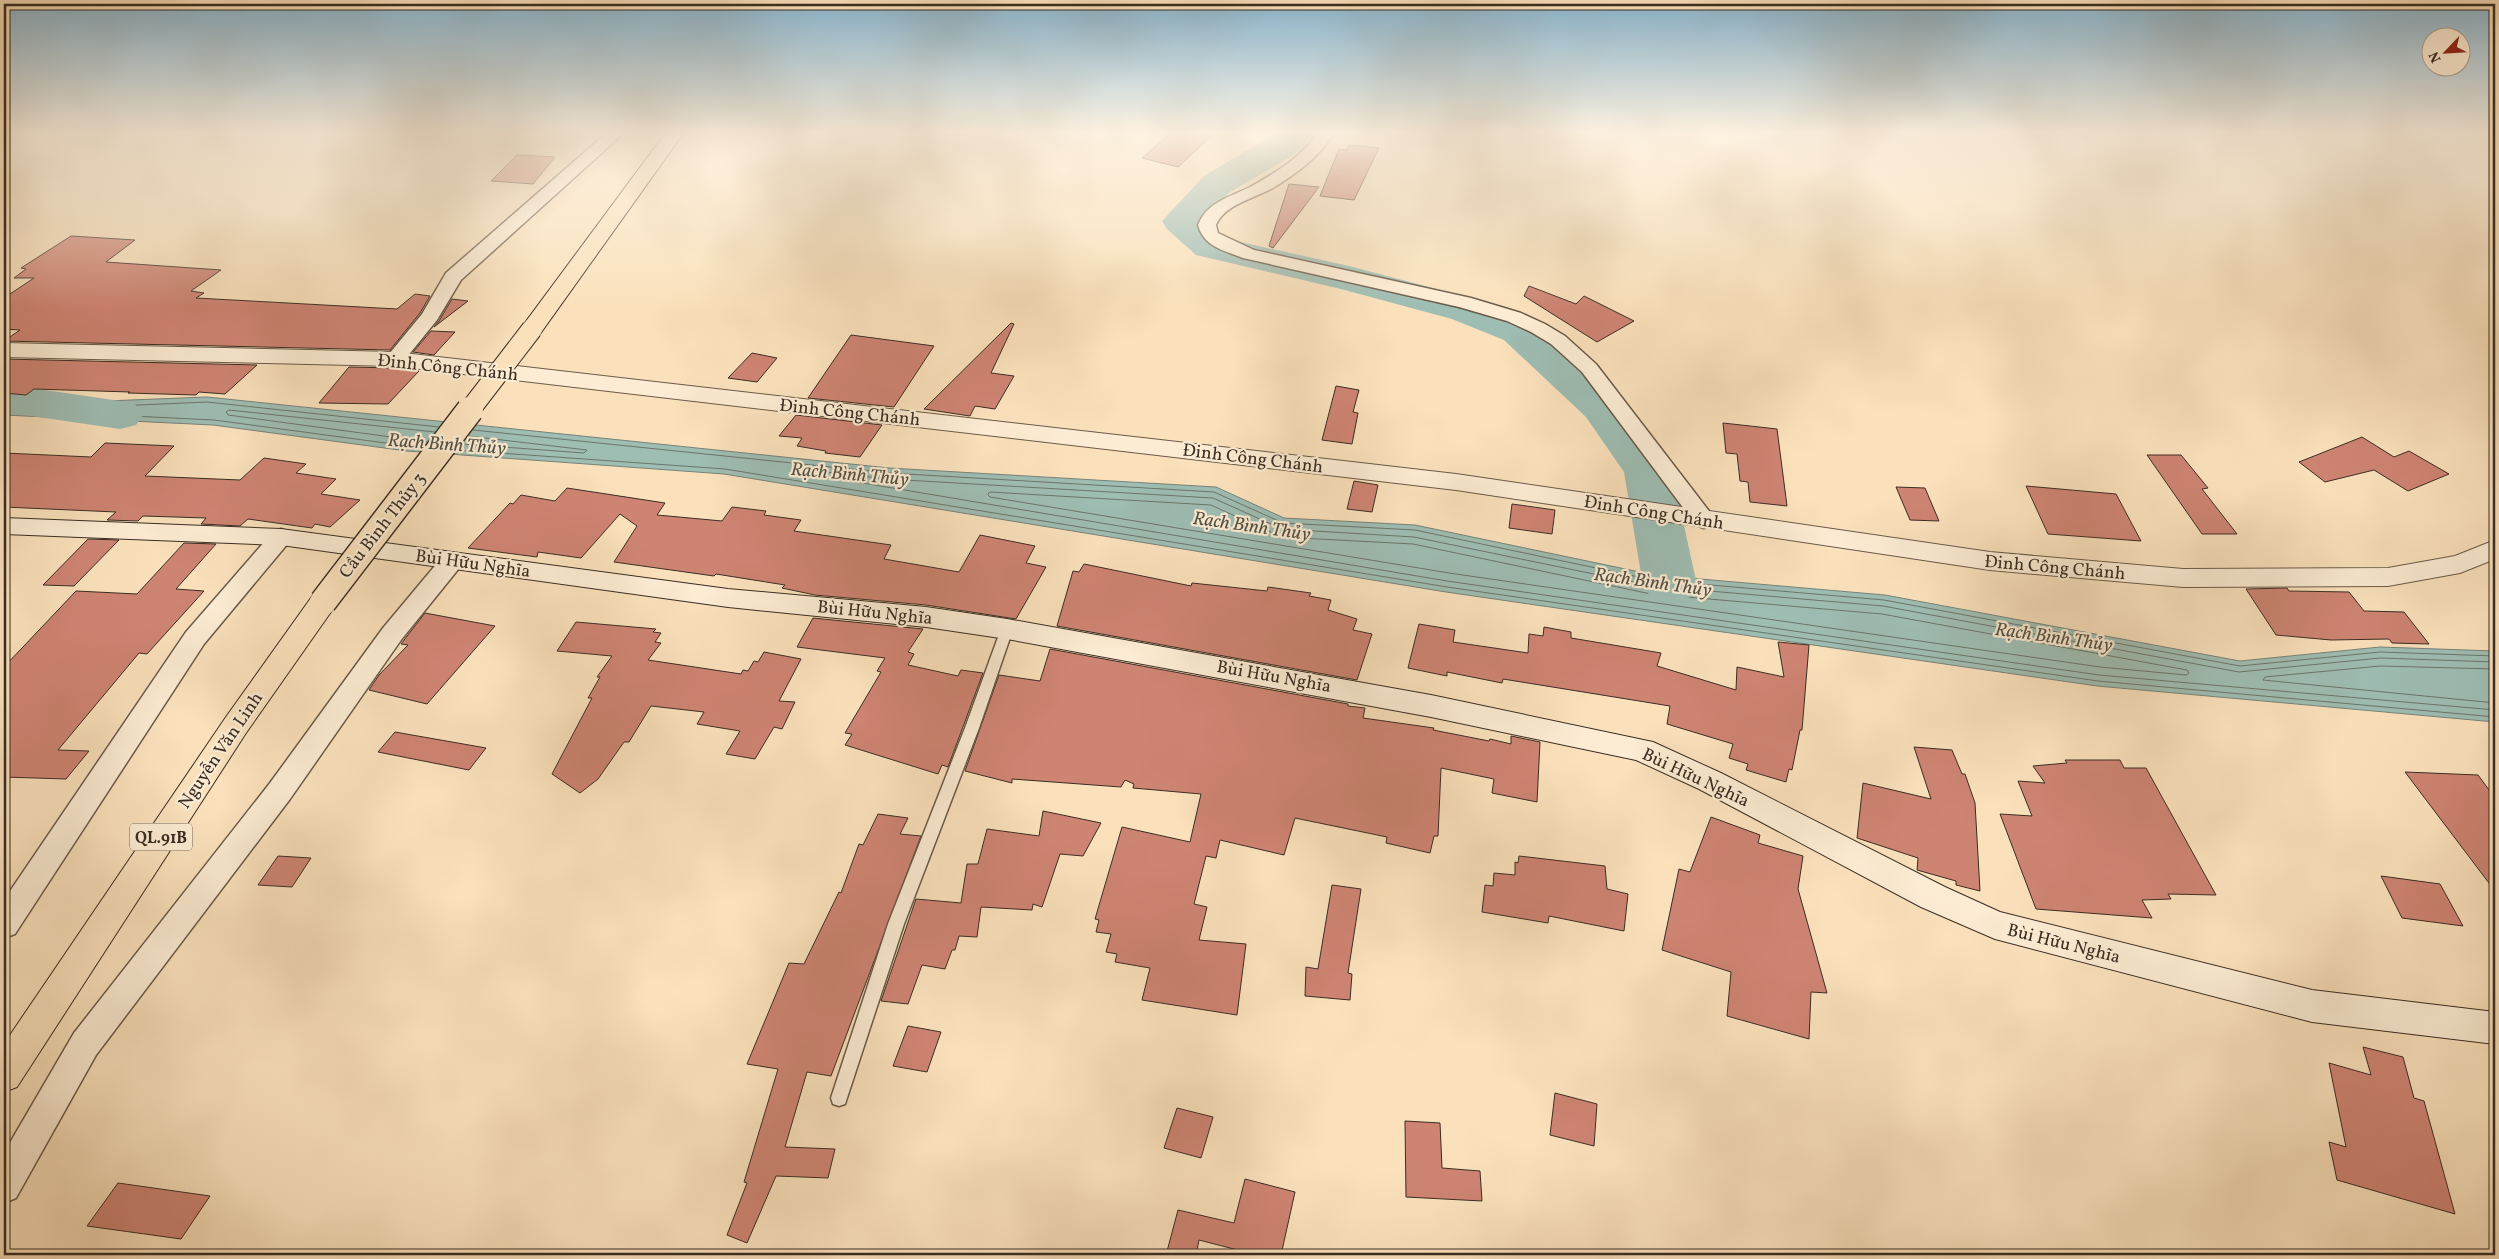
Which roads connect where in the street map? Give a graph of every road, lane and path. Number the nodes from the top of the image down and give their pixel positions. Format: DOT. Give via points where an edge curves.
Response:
graph roads {
  1 [pos="552,190"];
  2 [pos="633,190"];
  3 [pos="1256,190"];
  4 [pos="4,350"];
  5 [pos="395,359"];
  6 [pos="1699,519"];
  7 [pos="4,526"];
  8 [pos="281,537"];
  9 [pos="2495,550"];
  10 [pos="452,561"];
  11 [pos="323,602"];
  12 [pos="1008,628"];
  13 [pos="4,925"];
  14 [pos="2495,1028"];
  15 [pos="4,1074"];
  16 [pos="839,1098"];
  17 [pos="4,1186"];
  1 -- 5 [label="street" via="453,278 430,316"];
  2 -- 11 [label="highway, Cầu Bình Thủy 3 / QL.91B, bridge" via="532,329"];
  3 -- 6 [label="street" via="1211,216 1207,225 1210,236 1249,254 1464,302 1538,328 1558,340 1589,368"];
  4 -- 5 [label="street, Đinh Công Chánh"];
  5 -- 6 [label="street, Đinh Công Chánh" via="1437,480"];
  6 -- 9 [label="street, Đinh Công Chánh" via="1990,561 2183,578 2388,576 2460,564"];
  7 -- 8 [label="street, Bùi Hữu Nghĩa"];
  8 -- 10 [label="street, Bùi Hữu Nghĩa"];
  8 -- 13 [label="street" via="195,638"];
  10 -- 12 [label="street, Bùi Hữu Nghĩa" via="728,598"];
  10 -- 17 [label="street" via="392,634 280,791 85,1044"];
  11 -- 15 [label="highway, Nguyễn Văn Linh / QL.91B" via="236,725"];
  12 -- 14 [label="street, Bùi Hữu Nghĩa" via="1347,689 1642,750 1710,781 1932,897 1995,925 2312,1006"];
  12 -- 16 [label="lane" via="896,924"];
}
